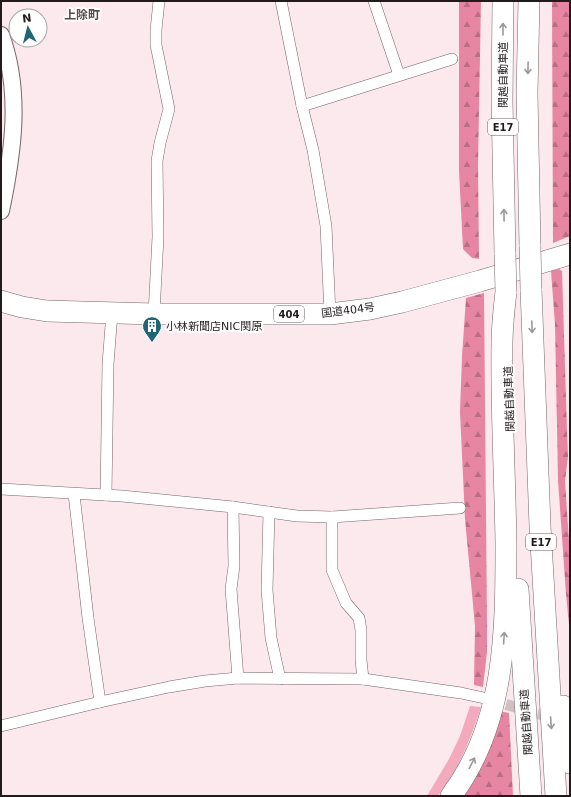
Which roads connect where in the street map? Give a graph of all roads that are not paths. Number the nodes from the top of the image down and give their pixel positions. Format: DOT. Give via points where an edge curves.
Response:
graph roads {
  1 [pos="159,1"];
  2 [pos="281,1"];
  3 [pos="374,1"];
  4 [pos="503,1"];
  5 [pos="528,1"];
  6 [pos="1,35"];
  7 [pos="452,59"];
  8 [pos="398,75"];
  9 [pos="302,106"];
  10 [pos="1,211"];
  11 [pos="570,254"];
  12 [pos="506,292"];
  13 [pos="1,301"];
  14 [pos="112,313"];
  15 [pos="154,314"];
  16 [pos="330,314"];
  17 [pos="534,392"];
  18 [pos="1,489"];
  19 [pos="74,494"];
  20 [pos="106,495"];
  21 [pos="234,507"];
  22 [pos="460,508"];
  23 [pos="269,512"];
  24 [pos="332,517"];
  25 [pos="238,678"];
  26 [pos="280,679"];
  27 [pos="363,680"];
  28 [pos="484,698"];
  29 [pos="100,702"];
  30 [pos="1,726"];
  31 [pos="570,763"];
  32 [pos="451,796"];
  33 [pos="530,796"];
  34 [pos="556,796"];
  1 -- 15 [label="street" via="156,45 169,109 157,161 158,237"];
  2 -- 9 [label="street"];
  3 -- 8 [label="street"];
  12 -- 4 [label="highway, 関越自動車道 / E17, one-way, bridge" via="502,100"];
  5 -- 17 [label="highway, E17, one-way, bridge" via="527,93"];
  6 -- 10 [label="main road" via="9,66 14,118 10,162"];
  7 -- 8 [label="street"];
  8 -- 9 [label="street"];
  9 -- 16 [label="street" via="313,150 326,226"];
  11 -- 16 [label="highway, 国道404号 / 404" via="402,302"];
  32 -- 12 [label="highway, one-way" via="472,764 490,720 503,647 506,506 502,342"];
  12 -- 33 [label="highway, 関越自動車道 / E17" via="514,526"];
  13 -- 14 [label="highway, 国道404号 / 404" via="46,311"];
  14 -- 15 [label="highway, 国道404号 / 404"];
  14 -- 20 [label="street" via="108,371"];
  15 -- 16 [label="highway, 国道404号 / 404"];
  17 -- 31 [label="highway" via="559,676"];
  17 -- 34 [label="highway, E17, one-way"];
  18 -- 19 [label="street"];
  19 -- 20 [label="street"];
  19 -- 29 [label="street"];
  20 -- 21 [label="street"];
  21 -- 23 [label="street"];
  21 -- 25 [label="street" via="232,588"];
  22 -- 24 [label="street"];
  23 -- 24 [label="street"];
  23 -- 26 [label="street" via="267,590 271,638"];
  24 -- 27 [label="street" via="332,570 346,603 359,618"];
  25 -- 26 [label="street"];
  25 -- 29 [label="street" via="169,687"];
  26 -- 27 [label="street"];
  27 -- 28 [label="street" via="462,692"];
  29 -- 30 [label="street"];
}
